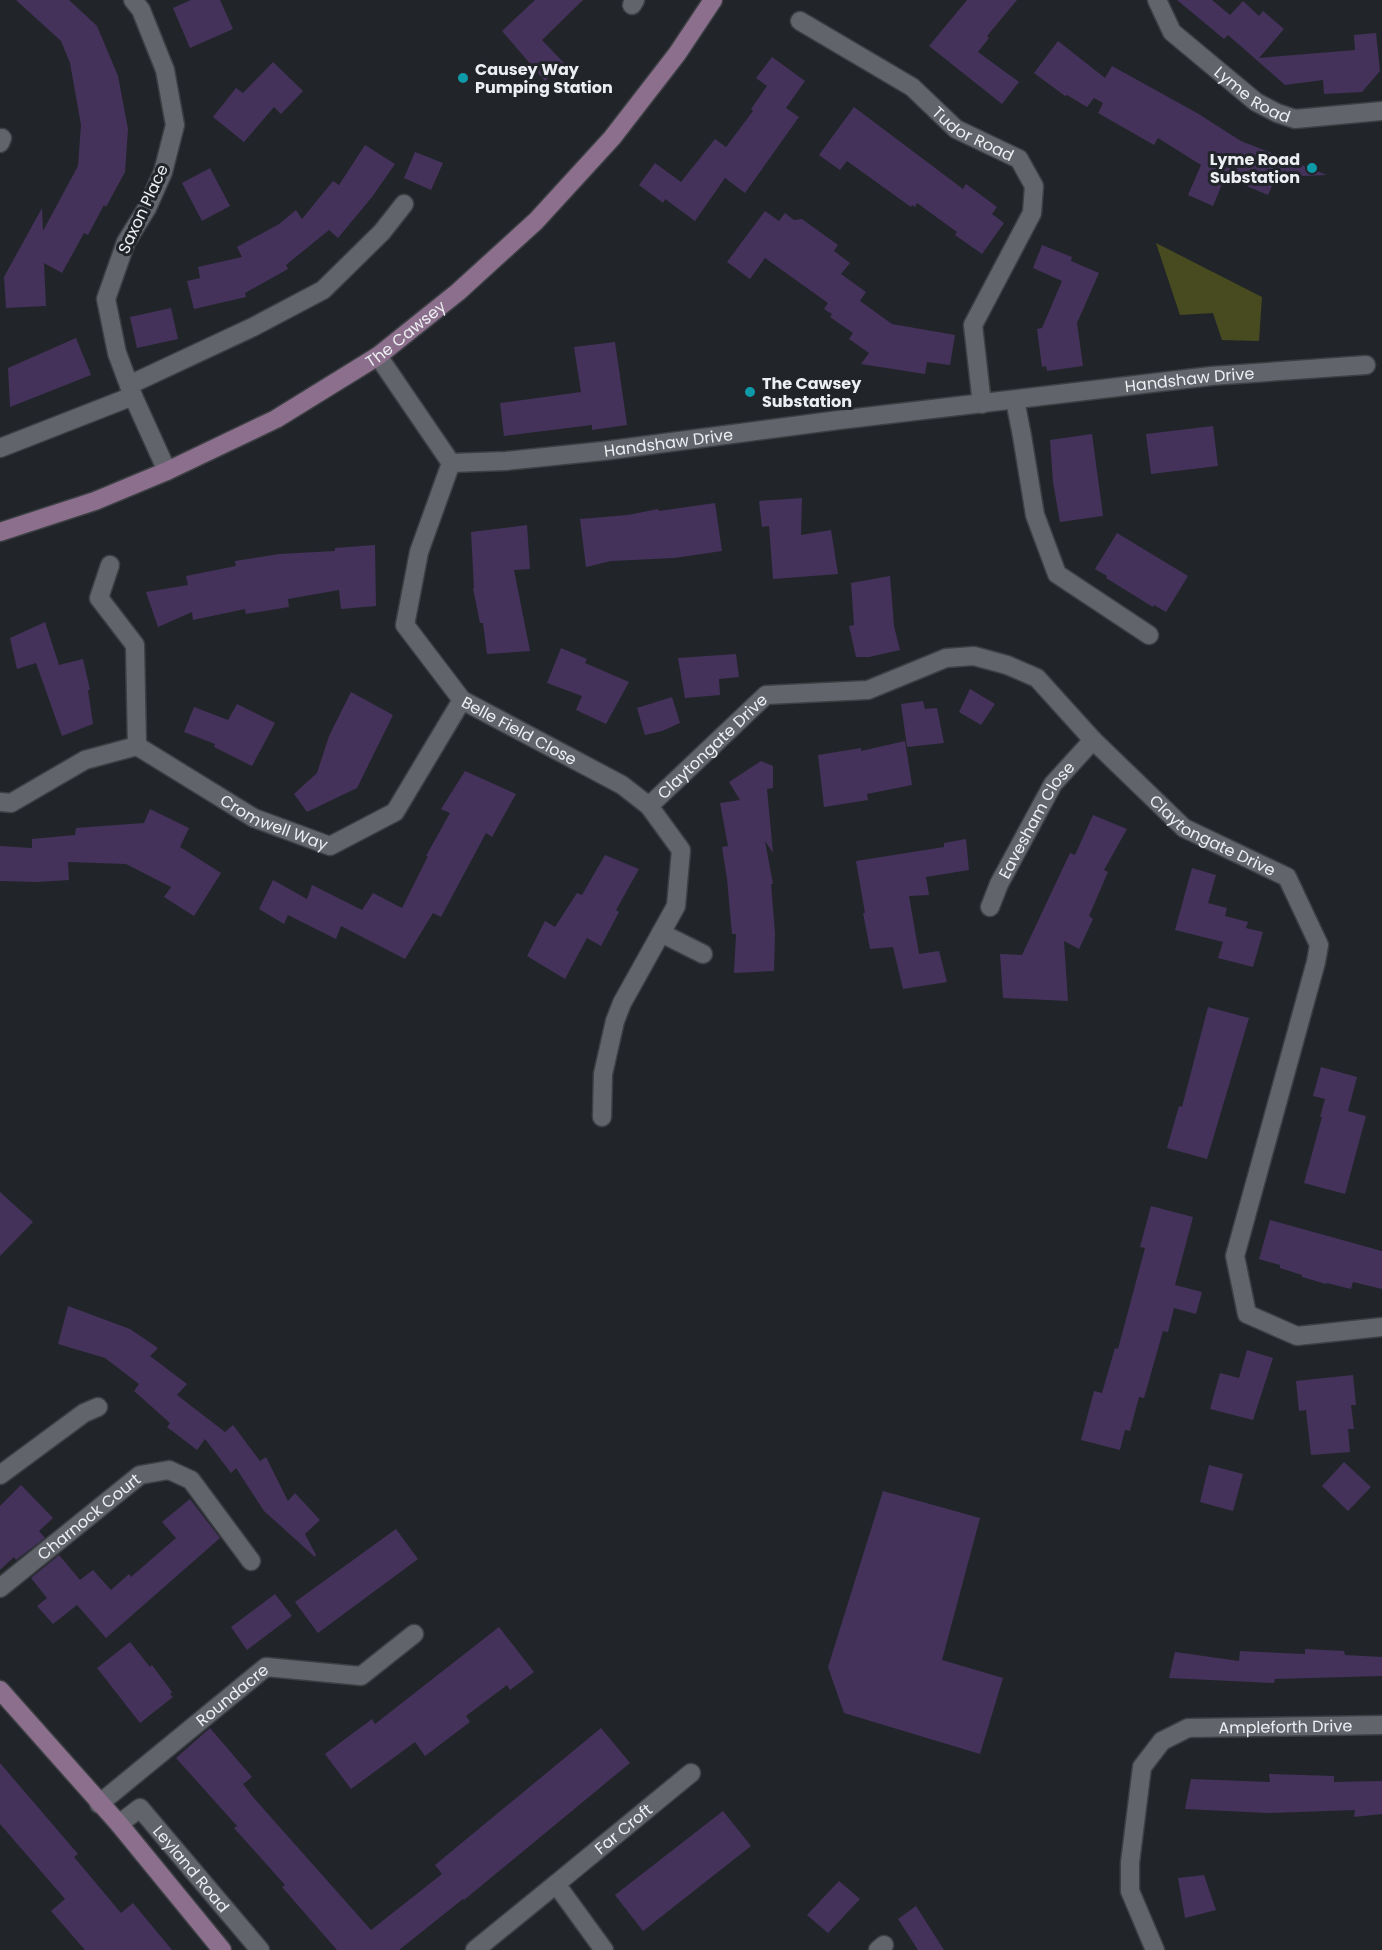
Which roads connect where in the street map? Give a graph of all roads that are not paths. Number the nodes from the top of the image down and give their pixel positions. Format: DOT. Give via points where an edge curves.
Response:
graph roads {
  1 [pos="133,0"];
  2 [pos="713,0"];
  3 [pos="1157,0"];
  4 [pos="800,21"];
  5 [pos="1382,111"];
  6 [pos="404,204"];
  7 [pos="378,356"];
  8 [pos="1366,365"];
  9 [pos="131,391"];
  10 [pos="1015,400"];
  11 [pos="982,404"];
  12 [pos="0,448"];
  13 [pos="452,463"];
  14 [pos="167,471"];
  15 [pos="0,532"];
  16 [pos="110,565"];
  17 [pos="1149,635"];
  18 [pos="462,700"];
  19 [pos="1093,740"];
  20 [pos="137,746"];
  21 [pos="0,802"];
  22 [pos="649,806"];
  23 [pos="990,906"];
  24 [pos="661,933"];
  25 [pos="703,954"];
  26 [pos="602,1117"];
  27 [pos="1382,1327"];
  28 [pos="98,1407"];
  29 [pos="0,1475"];
  30 [pos="251,1561"];
  31 [pos="0,1588"];
  32 [pos="414,1634"];
  33 [pos="0,1690"];
  34 [pos="1382,1725"];
  35 [pos="691,1773"];
  36 [pos="99,1804"];
  37 [pos="119,1824"];
  38 [pos="556,1884"];
  39 [pos="222,1950"];
  40 [pos="260,1950"];
  41 [pos="475,1950"];
  42 [pos="604,1950"];
  43 [pos="1155,1950"];
  1 -- 9 [label="street, Saxon Place" via="141,10 165,70 175,125 163,172 126,242 106,299 117,353"];
  2 -- 7 [label="street, The Cawsey" via="612,138 544,212 458,292"];
  3 -- 5 [label="street, Lyme Road" via="1172,32 1256,102 1277,113 1294,119"];
  4 -- 11 [label="street, Tudor Road" via="912,87 956,129 1019,159 1034,186 1032,213 974,325"];
  6 -- 9 [label="street" via="382,232 323,290"];
  7 -- 13 [label="street"];
  7 -- 14 [label="street, The Cawsey" via="276,419"];
  8 -- 10 [label="street, Handshaw Drive" via="1210,376"];
  9 -- 12 [label="street"];
  9 -- 14 [label="street, Saxon Place"];
  10 -- 11 [label="street, Handshaw Drive"];
  10 -- 17 [label="street" via="1035,515 1057,574"];
  11 -- 13 [label="street, Handshaw Drive" via="603,451"];
  13 -- 18 [label="street, Belle Field Close" via="419,552 405,625"];
  14 -- 15 [label="street, The Cawsey" via="95,501"];
  16 -- 20 [label="street" via="99,598 135,645"];
  18 -- 20 [label="street, Cromwell Way" via="395,812 330,846 254,818"];
  18 -- 22 [label="street, Belle Field Close" via="622,785"];
  19 -- 22 [label="street, Claytongate Drive" via="1037,678 974,656 946,658 868,690 766,695"];
  19 -- 23 [label="street, Eavesham Close" via="1053,784"];
  19 -- 27 [label="street, Claytongate Drive" via="1184,828 1287,877 1319,945 1235,1256 1247,1314 1297,1336"];
  20 -- 21 [label="street" via="85,760 11,803"];
  22 -- 24 [label="street, Belle Field Close" via="681,850 676,906"];
  24 -- 25 [label="street"];
  24 -- 26 [label="street, Belle Field Close" via="615,1021 603,1074"];
  28 -- 29 [label="street" via="84,1413"];
  30 -- 31 [label="street, Charnock Court" via="191,1480 169,1470 140,1475"];
  32 -- 36 [label="street, Roundacre" via="361,1676 266,1667"];
  33 -- 36 [label="street, Leyland Road"];
  34 -- 43 [label="street, Ampleforth Drive" via="1188,1728 1162,1741 1142,1767 1130,1863 1130,1891"];
  35 -- 38 [label="street, Far Croft"];
  36 -- 37 [label="street, Leyland Road"];
  37 -- 39 [label="street, Leyland Road"];
  37 -- 40 [label="street, Leyland Road" via="140,1809"];
  38 -- 41 [label="street, Far Croft"];
  38 -- 42 [label="street"];
}
